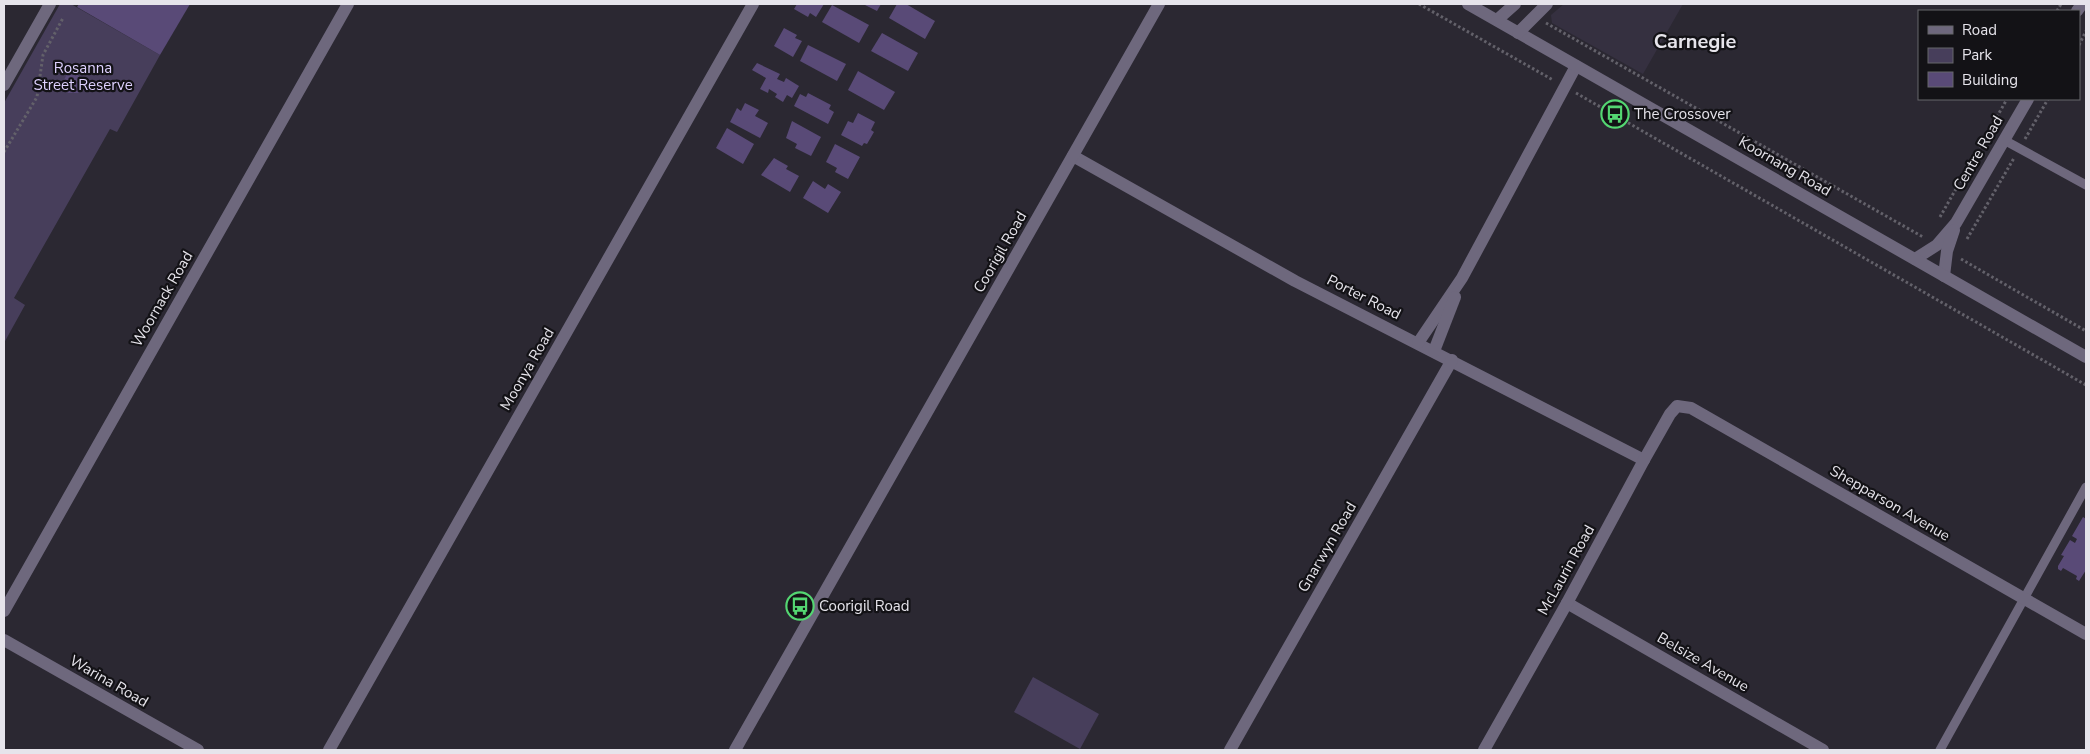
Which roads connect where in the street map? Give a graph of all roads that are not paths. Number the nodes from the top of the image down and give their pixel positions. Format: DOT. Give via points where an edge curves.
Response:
graph roads {
  1 [pos="50,4"];
  2 [pos="348,4"];
  3 [pos="753,4"];
  4 [pos="1159,4"];
  5 [pos="1468,4"];
  6 [pos="1515,4"];
  7 [pos="1547,4"];
  8 [pos="1497,20"];
  9 [pos="1518,33"];
  10 [pos="1576,66"];
  11 [pos="4,85"];
  12 [pos="2027,100"];
  13 [pos="2004,140"];
  14 [pos="1073,156"];
  15 [pos="2086,185"];
  16 [pos="1942,248"];
  17 [pos="1915,259"];
  18 [pos="1944,276"];
  19 [pos="1462,278"];
  20 [pos="1418,343"];
  21 [pos="1434,351"];
  22 [pos="2086,357"];
  23 [pos="1452,360"];
  24 [pos="1677,406"];
  25 [pos="1644,460"];
  26 [pos="2086,487"];
  27 [pos="2024,599"];
  28 [pos="1567,603"];
  29 [pos="4,611"];
  30 [pos="2086,634"];
  31 [pos="4,640"];
  32 [pos="198,750"];
  33 [pos="329,750"];
  34 [pos="735,750"];
  35 [pos="1230,750"];
  36 [pos="1484,750"];
  37 [pos="1823,750"];
  38 [pos="1940,750"];
  1 -- 11 [label="street"];
  2 -- 29 [label="street, Woornack Road"];
  3 -- 33 [label="street, Moonya Road"];
  4 -- 14 [label="street, Coorigil Road"];
  5 -- 8 [label="street, Koornang Road"];
  6 -- 8 [label="street"];
  7 -- 9 [label="street"];
  8 -- 9 [label="street, Koornang Road"];
  9 -- 10 [label="street, Koornang Road"];
  10 -- 17 [label="street, Koornang Road"];
  10 -- 19 [label="street"];
  12 -- 13 [label="street, Centre Road"];
  13 -- 15 [label="lane"];
  13 -- 16 [label="street, Centre Road"];
  14 -- 20 [label="street, Porter Road" via="1296,281"];
  14 -- 34 [label="street, Coorigil Road"];
  16 -- 17 [label="street, Centre Road"];
  16 -- 18 [label="street"];
  17 -- 18 [label="street, Koornang Road"];
  18 -- 22 [label="street, Koornang Road"];
  19 -- 20 [label="street"];
  19 -- 21 [label="street"];
  20 -- 21 [label="street, Porter Road"];
  21 -- 23 [label="street, Porter Road"];
  23 -- 25 [label="street, Porter Road"];
  23 -- 35 [label="street, Gnarwyn Road"];
  24 -- 25 [label="street, McLaurin Road"];
  24 -- 27 [label="street, Shepparson Avenue" via="1691,408"];
  25 -- 28 [label="street, McLaurin Road"];
  26 -- 27 [label="lane"];
  27 -- 30 [label="street, Shepparson Avenue"];
  27 -- 38 [label="lane"];
  28 -- 36 [label="street, McLaurin Road"];
  28 -- 37 [label="street, Belsize Avenue"];
  31 -- 32 [label="street, Warina Road"];
}
